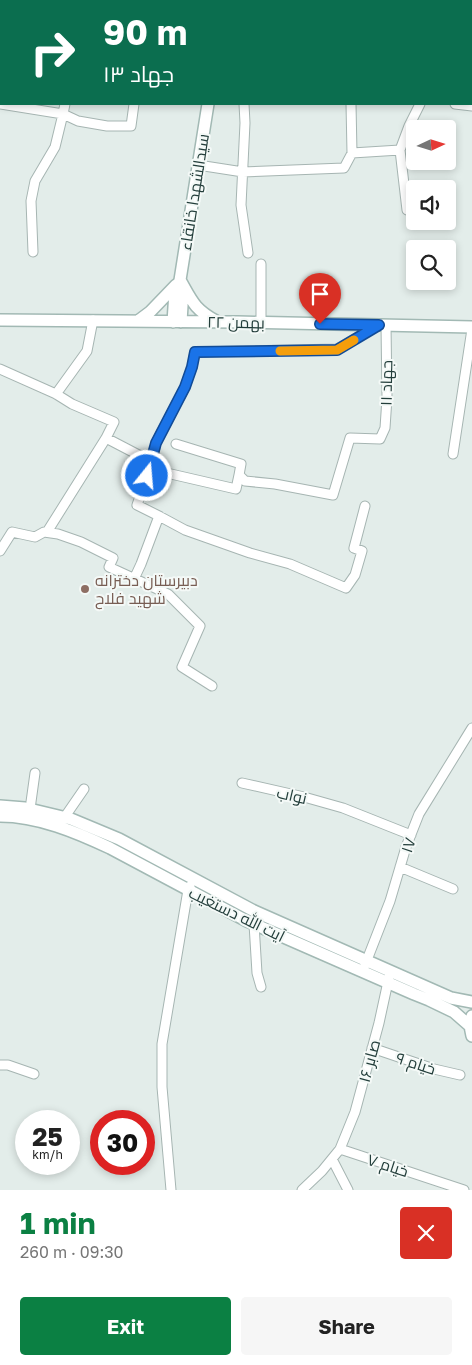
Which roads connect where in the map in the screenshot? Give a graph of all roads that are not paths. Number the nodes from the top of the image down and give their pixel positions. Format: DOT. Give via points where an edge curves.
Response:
graph roads {
  1 [pos="13,105"];
  2 [pos="65,105"];
  3 [pos="134,105"];
  4 [pos="208,105"];
  5 [pos="244,105"];
  6 [pos="351,105"];
  7 [pos="420,105"];
  8 [pos="39,107"];
  9 [pos="63,114"];
  10 [pos="400,150"];
  11 [pos="352,153"];
  12 [pos="198,165"];
  13 [pos="243,172"];
  14 [pos="406,201"];
  15 [pos="33,252"];
  16 [pos="248,253"];
  17 [pos="261,264"];
  18 [pos="180,280"];
  19 [pos="0,320"];
  20 [pos="93,320"];
  21 [pos="138,321"];
  22 [pos="177,322"];
  23 [pos="217,322"];
  24 [pos="261,323"];
  25 [pos="382,325"];
  26 [pos="472,328"];
  27 [pos="0,369"];
  28 [pos="56,394"];
  29 [pos="106,438"];
  30 [pos="176,444"];
  31 [pos="454,454"];
  32 [pos="152,462"];
  33 [pos="158,471"];
  34 [pos="239,475"];
  35 [pos="365,506"];
  36 [pos="159,516"];
  37 [pos="47,532"];
  38 [pos="0,551"];
  39 [pos="134,579"];
  40 [pos="212,686"];
  41 [pos="472,728"];
  42 [pos="35,774"];
  43 [pos="242,783"];
  44 [pos="84,789"];
  45 [pos="0,806"];
  46 [pos="30,809"];
  47 [pos="0,816"];
  48 [pos="64,818"];
  49 [pos="411,835"];
  50 [pos="400,867"];
  51 [pos="193,878"];
  52 [pos="453,889"];
  53 [pos="188,890"];
  54 [pos="257,912"];
  55 [pos="254,924"];
  56 [pos="364,966"];
  57 [pos="389,977"];
  58 [pos="262,987"];
  59 [pos="472,1002"];
  60 [pos="471,1026"];
  61 [pos="372,1048"];
  62 [pos="0,1065"];
  63 [pos="34,1074"];
  64 [pos="460,1076"];
  65 [pos="340,1149"];
  66 [pos="332,1159"];
  67 [pos="171,1190"];
  68 [pos="302,1190"];
  69 [pos="348,1190"];
  70 [pos="464,1190"];
  1 -- 8 [label="street"];
  2 -- 9 [label="street"];
  3 -- 9 [label="street" via="131,126 78,121"];
  4 -- 12 [label="main road, سیدالشهدا خانقاء"];
  5 -- 13 [label="street"];
  6 -- 11 [label="street"];
  7 -- 10 [label="street"];
  8 -- 9 [label="street"];
  9 -- 15 [label="street" via="55,147 35,181 31,202"];
  10 -- 11 [label="street"];
  10 -- 14 [label="street"];
  11 -- 13 [label="street" via="344,168"];
  12 -- 13 [label="street"];
  12 -- 18 [label="main road, سیدالشهدا خانقاء"];
  13 -- 16 [label="street" via="241,205"];
  17 -- 24 [label="street"];
  18 -- 21 [label="main road"];
  18 -- 22 [label="main road, سیدالشهدا خانقاء" via="183,289"];
  18 -- 23 [label="main road" via="194,305"];
  19 -- 20 [label="main road, ۲۲ بهمن"];
  20 -- 21 [label="main road, ۲۲ بهمن"];
  20 -- 28 [label="street" via="87,351"];
  21 -- 22 [label="main road, ۲۲ بهمن"];
  22 -- 23 [label="main road, ۲۲ بهمن"];
  23 -- 24 [label="main road, ۲۲ بهمن"];
  24 -- 25 [label="main road, ۲۲ بهمن"];
  25 -- 26 [label="main road, ۲۲ بهمن"];
  25 -- 32 [label="street" via="337,350 195,352 185,387 156,443"];
  25 -- 34 [label="street, جهاد ۱۱" via="387,398 384,428 380,439 350,438 333,495 245,481"];
  26 -- 31 [label="street"];
  27 -- 28 [label="street"];
  28 -- 29 [label="street" via="114,422"];
  29 -- 32 [label="street"];
  29 -- 37 [label="street"];
  30 -- 34 [label="street" via="241,464"];
  32 -- 36 [label="street" via="137,505"];
  33 -- 34 [label="street" via="236,489"];
  35 -- 36 [label="street" via="354,548 362,550 355,574 346,588 290,564 185,530"];
  36 -- 39 [label="street"];
  37 -- 38 [label="street" via="35,536 12,532"];
  37 -- 39 [label="street" via="81,542 113,558 109,567"];
  39 -- 40 [label="street" via="168,594 200,626 182,667"];
  41 -- 49 [label="street, ۱۷" via="419,814"];
  42 -- 46 [label="street"];
  43 -- 49 [label="street, نواب" via="342,808"];
  44 -- 48 [label="street"];
  45 -- 46 [label="main road, آیت الله دستغیب"];
  46 -- 48 [label="main road, آیت الله دستغیب"];
  47 -- 53 [label="main road, آیت الله دستغیب" via="30,819 89,839"];
  48 -- 51 [label="main road, آیت الله دستغیب" via="118,839"];
  49 -- 50 [label="street, ۱۷"];
  50 -- 52 [label="street"];
  50 -- 56 [label="street, ۱۷"];
  51 -- 53 [label="street"];
  51 -- 54 [label="main road, آیت الله دستغیب"];
  53 -- 55 [label="main road, آیت الله دستغیب"];
  53 -- 67 [label="street" via="162,1044 162,1087"];
  54 -- 55 [label="street"];
  54 -- 56 [label="main road, آیت الله دستغیب"];
  55 -- 56 [label="main road, آیت الله دستغیب"];
  55 -- 58 [label="street" via="257,973"];
  56 -- 57 [label="main road, آیت الله دستغیب"];
  57 -- 59 [label="main road, آیت الله دستغیب"];
  57 -- 60 [label="main road, آیت الله دستغیب" via="454,1012"];
  57 -- 61 [label="street, صابر ۱۶"];
  61 -- 64 [label="street, خیام ۹"];
  61 -- 65 [label="street, صابر ۱۶" via="355,1112"];
  62 -- 63 [label="street"];
  65 -- 66 [label="street, صابر ۱۶"];
  65 -- 70 [label="street, خیام ۷"];
  66 -- 68 [label="street, صابر ۱۶"];
  66 -- 69 [label="street"];
}
